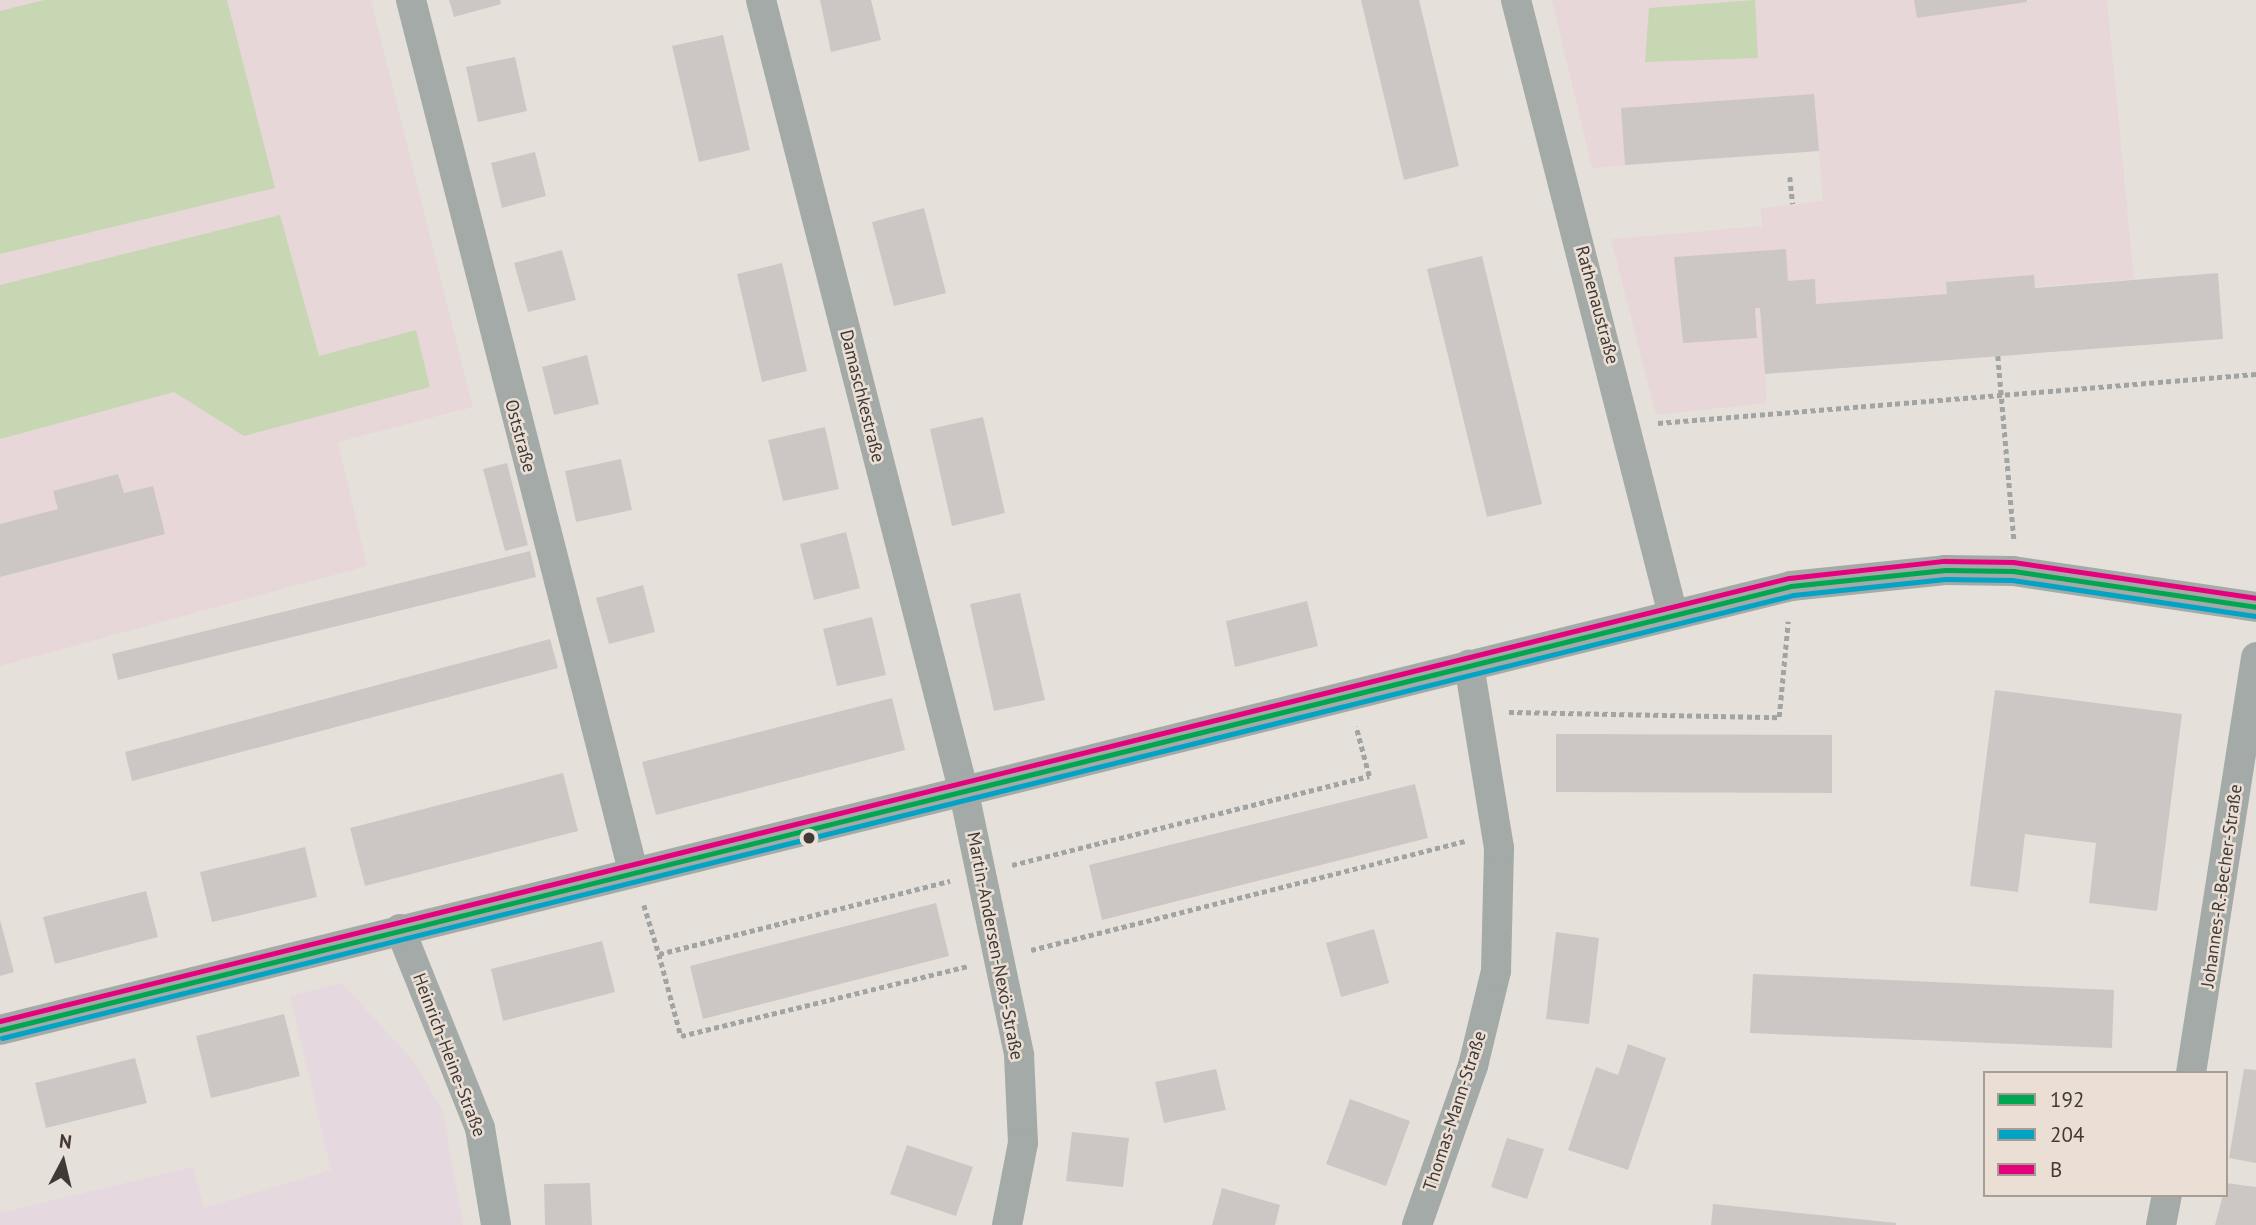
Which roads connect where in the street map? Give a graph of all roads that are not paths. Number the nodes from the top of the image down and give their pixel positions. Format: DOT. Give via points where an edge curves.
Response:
graph roads {
  1 [pos="411,0"];
  2 [pos="761,0"];
  3 [pos="1516,0"];
  4 [pos="2256,607"];
  5 [pos="1672,611"];
  6 [pos="2256,657"];
  7 [pos="1469,664"];
  8 [pos="964,793"];
  9 [pos="633,871"];
  10 [pos="400,929"];
  11 [pos="0,1030"];
  12 [pos="2191,1071"];
  13 [pos="2167,1197"];
  14 [pos="496,1225"];
  15 [pos="1007,1225"];
  16 [pos="1417,1225"];
  17 [pos="2161,1225"];
  1 -- 9 [label="street, Oststraße"];
  2 -- 8 [label="street, Damaschkestraße"];
  3 -- 5 [label="street, Rathenaustraße" via="1629,426"];
  4 -- 5 [label="street" via="2013,571 1945,570 1791,586"];
  5 -- 7 [label="street"];
  6 -- 12 [label="street, Johannes-R.-Becher-Straße"];
  7 -- 8 [label="street"];
  7 -- 16 [label="street, Thomas-Mann-Straße" via="1497,833 1496,971 1473,1066"];
  8 -- 9 [label="street"];
  8 -- 15 [label="street, Martin-Andersen-Nexö-Straße" via="1019,1055 1023,1143"];
  9 -- 10 [label="street"];
  10 -- 11 [label="street"];
  10 -- 14 [label="street, Heinrich-Heine-Straße" via="480,1128"];
  13 -- 17 [label="street"];
}
